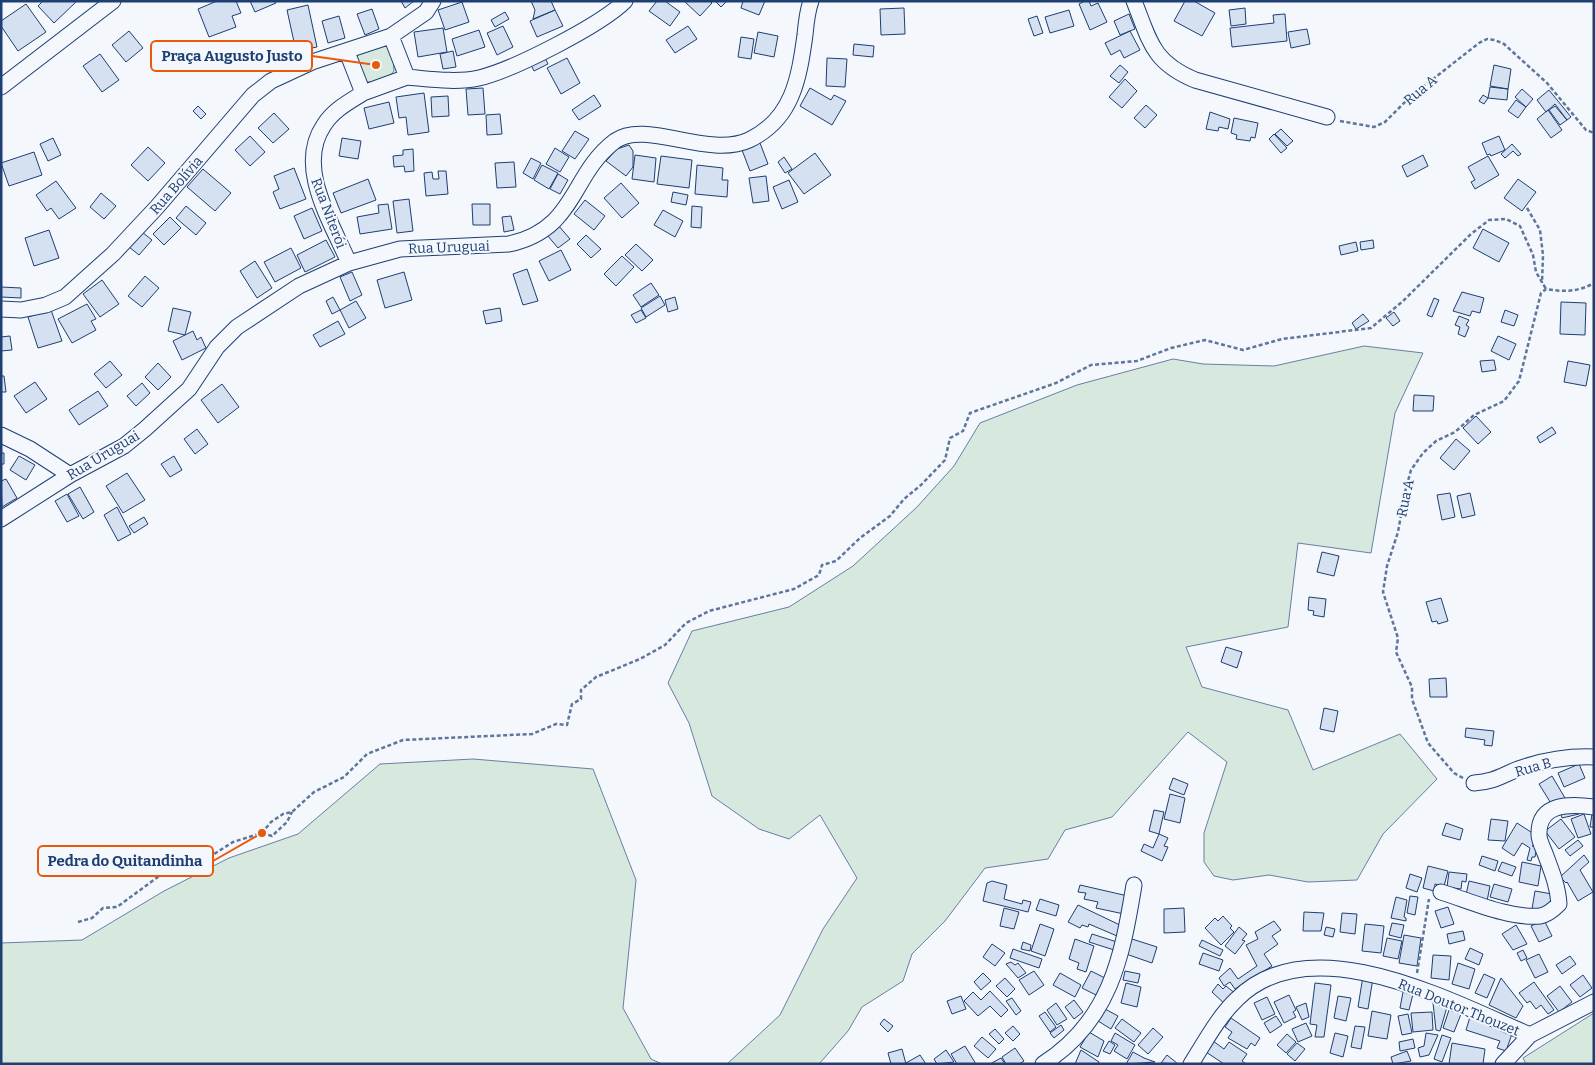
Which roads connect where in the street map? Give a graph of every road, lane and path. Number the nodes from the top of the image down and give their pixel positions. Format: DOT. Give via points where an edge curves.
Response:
graph roads {
  1 [pos="433,1"];
  2 [pos="625,1"];
  3 [pos="811,1"];
  4 [pos="1134,1"];
  5 [pos="110,2"];
  6 [pos="390,36"];
  7 [pos="347,52"];
  8 [pos="407,77"];
  9 [pos="1,87"];
  10 [pos="363,93"];
  11 [pos="1327,117"];
  12 [pos="1594,133"];
  13 [pos="1527,208"];
  14 [pos="349,263"];
  15 [pos="1542,283"];
  16 [pos="1594,283"];
  17 [pos="1546,289"];
  18 [pos="1,309"];
  19 [pos="1,435"];
  20 [pos="70,474"];
  21 [pos="1,519"];
  22 [pos="1594,757"];
  23 [pos="1474,783"];
  24 [pos="1594,807"];
  25 [pos="292,812"];
  26 [pos="262,833"];
  27 [pos="1134,885"];
  28 [pos="1441,892"];
  29 [pos="78,922"];
  30 [pos="1414,987"];
  31 [pos="1594,1002"];
  32 [pos="1530,1035"];
  33 [pos="1044,1063"];
  34 [pos="1191,1064"];
  35 [pos="1503,1064"];
  1 -- 6 [label="street, Rua Bolívia" via="426,12"];
  2 -- 8 [label="street" via="616,11 553,46 479,78 447,81"];
  3 -- 14 [label="street, Rua Uruguai" via="794,93 774,124 757,136 723,147 653,135 623,136 599,159 560,216 526,240 400,249"];
  4 -- 11 [label="street" via="1153,49 1176,72"];
  5 -- 9 [label="street"];
  6 -- 7 [label="street, Rua Bolívia"];
  6 -- 8 [label="street"];
  7 -- 10 [label="street"];
  7 -- 18 [label="street, Rua Bolívia" via="290,70 253,96 158,207 65,297 21,310"];
  8 -- 10 [label="street, Rua Niterói"];
  10 -- 14 [label="street, Rua Niterói" via="340,107 324,124 316,141 312,164 317,187"];
  11 -- 12 [label="path, Rua A" via="1357,126 1379,125 1410,97 1487,39 1504,44 1547,83 1586,130"];
  13 -- 15 [label="path" via="1540,230"];
  14 -- 20 [label="street, Rua Uruguai" via="299,286 237,327 217,347 189,389 165,413 124,446"];
  15 -- 17 [label="path"];
  15 -- 25 [label="path" via="1520,226 1506,219 1489,220 1371,328 1282,339 1243,350 1205,340 1137,361 1091,365 1056,383 970,413 963,431 950,438 945,460 890,516 836,561 822,565 819,575 794,589 709,611 686,623 665,645 596,677 581,690 581,699 572,704 567,725 556,724 532,734 403,740 367,754 344,777 314,792"];
  16 -- 17 [label="path" via="1578,290 1557,292"];
  17 -- 23 [label="path, Rua A" via="1541,293 1515,388 1504,401 1474,415 1455,432 1436,441 1411,470 1383,592 1398,638 1396,652 1412,687 1412,699 1428,743 1454,773"];
  19 -- 20 [label="street"];
  20 -- 21 [label="street, Rua Uruguai"];
  22 -- 23 [label="street, Rua B" via="1558,759 1518,769 1490,782"];
  24 -- 28 [label="street" via="1569,804 1555,807 1540,824 1538,836 1558,889 1559,904 1553,910 1541,916 1516,914"];
  25 -- 26 [label="path" via="271,822"];
  25 -- 26 [label="path" via="287,822 272,836"];
  26 -- 29 [label="path" via="234,842 203,861 166,870 117,907 103,908 92,918"];
  27 -- 33 [label="street" via="1125,941 1112,984 1076,1038"];
  28 -- 30 [label="path" via="1433,895 1428,906"];
  30 -- 32 [label="street, Rua Doutor Thouzet"];
  30 -- 34 [label="street, Rua Doutor Thouzet" via="1336,969 1297,969 1275,974 1238,998"];
  31 -- 32 [label="street"];
  32 -- 35 [label="street"];
}
